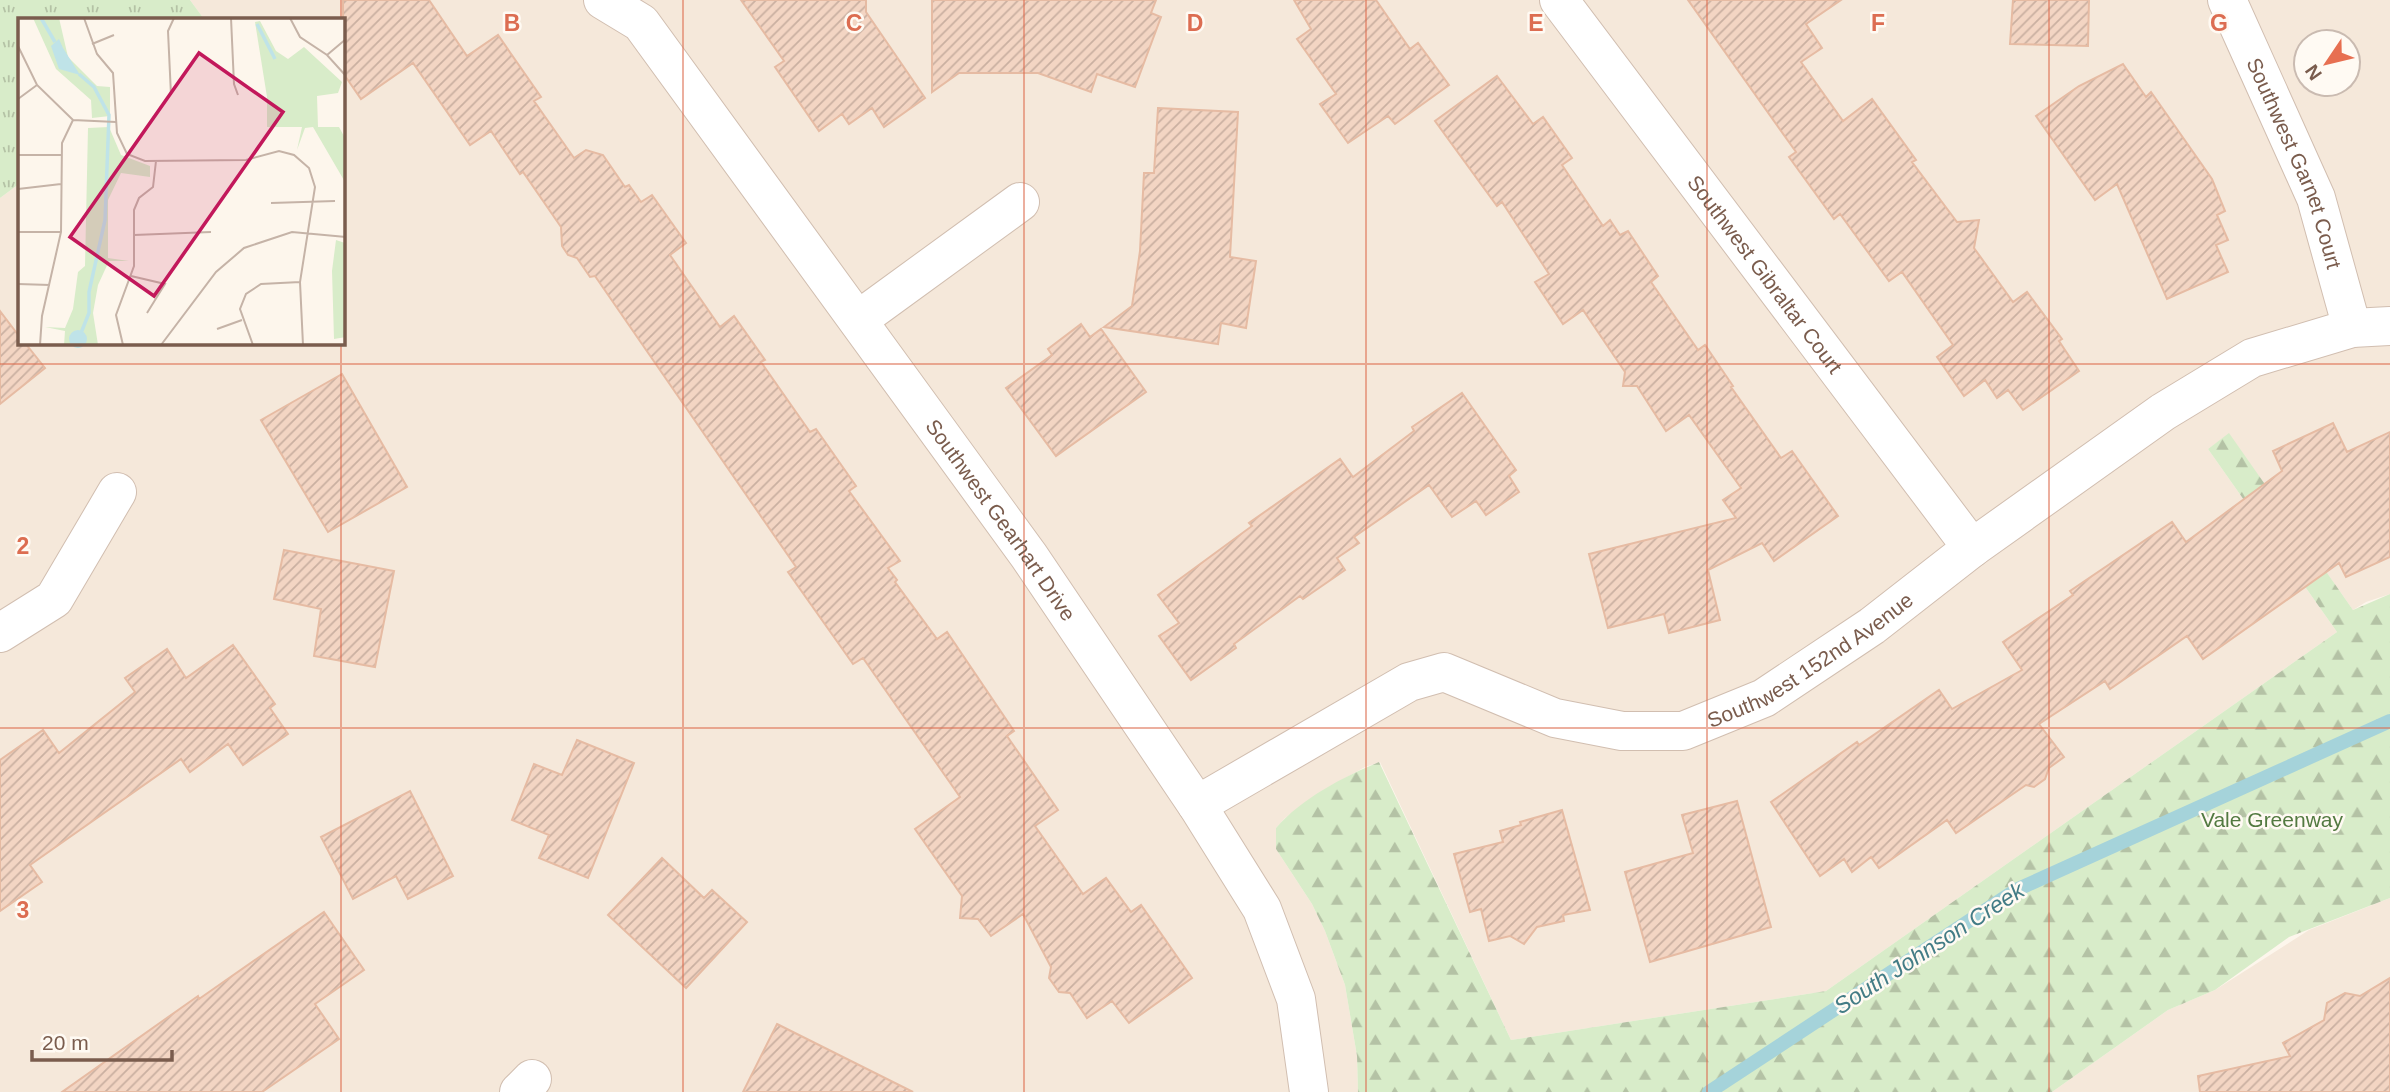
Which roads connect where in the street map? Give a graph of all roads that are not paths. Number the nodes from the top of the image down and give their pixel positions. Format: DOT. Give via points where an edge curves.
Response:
graph roads {
  1 [pos="603,0"];
  2 [pos="1559,0"];
  3 [pos="2227,0"];
  4 [pos="1020,202"];
  5 [pos="858,320"];
  6 [pos="2390,326"];
  7 [pos="2352,328"];
  8 [pos="117,492"];
  9 [pos="1972,548"];
  10 [pos="0,633"];
  11 [pos="1197,805"];
  12 [pos="1309,1092"];
  1 -- 5 [label="street, Southwest Gearhart Drive" via="641,23"];
  2 -- 9 [label="street, Southwest Gibraltar Court"];
  3 -- 7 [label="street, Southwest Garnet Court" via="2316,198"];
  4 -- 5 [label="street"];
  5 -- 11 [label="street, Southwest Gearhart Drive" via="1029,556"];
  6 -- 7 [label="street, Southwest 152nd Avenue"];
  7 -- 9 [label="street, Southwest 152nd Avenue" via="2252,358 2163,412"];
  8 -- 10 [label="street" via="54,599"];
  9 -- 11 [label="street, Southwest 152nd Avenue" via="1872,626 1764,698 1683,731 1622,731 1555,718 1444,672 1409,682"];
  11 -- 12 [label="street, Southwest Gearhart Drive" via="1262,909 1296,999"];
}
